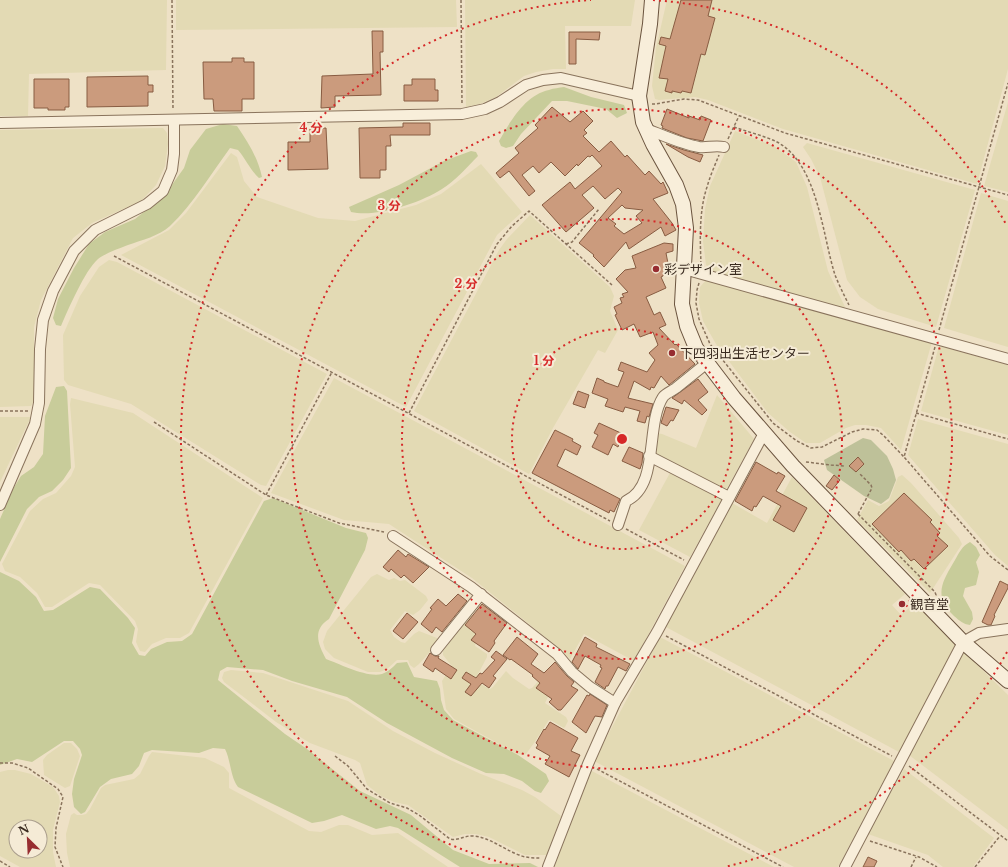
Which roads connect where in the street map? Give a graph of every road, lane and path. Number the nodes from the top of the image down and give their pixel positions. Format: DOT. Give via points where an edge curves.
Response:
graph roads {
  1 [pos="172,0"];
  2 [pos="461,0"];
  3 [pos="652,0"];
  4 [pos="1008,83"];
  5 [pos="640,99"];
  6 [pos="462,114"];
  7 [pos="739,116"];
  8 [pos="174,121"];
  9 [pos="0,124"];
  10 [pos="734,127"];
  11 [pos="646,129"];
  12 [pos="724,147"];
  13 [pos="979,187"];
  14 [pos="1008,196"];
  15 [pos="599,209"];
  16 [pos="566,244"];
  17 [pos="114,256"];
  18 [pos="684,269"];
  19 [pos="702,274"];
  20 [pos="612,285"];
  21 [pos="854,316"];
  22 [pos="937,339"];
  23 [pos="1008,359"];
  24 [pos="707,363"];
  25 [pos="332,372"];
  26 [pos="0,411"];
  27 [pos="38,411"];
  28 [pos="409,413"];
  29 [pos="916,413"];
  30 [pos="154,422"];
  31 [pos="764,433"];
  32 [pos="1008,439"];
  33 [pos="649,456"];
  34 [pos="904,457"];
  35 [pos="788,461"];
  36 [pos="845,466"];
  37 [pos="859,473"];
  38 [pos="266,495"];
  39 [pos="729,497"];
  40 [pos="0,505"];
  41 [pos="618,525"];
  42 [pos="393,536"];
  43 [pos="693,565"];
  44 [pos="1008,570"];
  45 [pos="481,594"];
  46 [pos="927,604"];
  47 [pos="1008,629"];
  48 [pos="657,632"];
  49 [pos="963,642"];
  50 [pos="436,650"];
  51 [pos="1008,680"];
  52 [pos="615,703"];
  53 [pos="335,756"];
  54 [pos="901,760"];
  55 [pos="0,763"];
  56 [pos="588,764"];
  57 [pos="1001,835"];
  58 [pos="860,838"];
  59 [pos="1008,841"];
  60 [pos="916,857"];
  61 [pos="0,861"];
  62 [pos="550,863"];
  63 [pos="10,867"];
  64 [pos="62,867"];
  65 [pos="782,867"];
  66 [pos="845,867"];
  67 [pos="911,867"];
  68 [pos="937,867"];
  69 [pos="975,867"];
  1 -- 8 [label="path"];
  2 -- 6 [label="path"];
  3 -- 5 [label="street"];
  4 -- 13 [label="path"];
  5 -- 6 [label="street" via="561,78 526,85 485,109"];
  5 -- 7 [label="path" via="655,104 684,99 698,100"];
  5 -- 11 [label="street"];
  6 -- 8 [label="street"];
  7 -- 10 [label="path"];
  7 -- 13 [label="path" via="785,133"];
  8 -- 9 [label="street"];
  8 -- 27 [label="street" via="172,170 163,191 147,204 95,230 74,252 53,291 43,320"];
  10 -- 12 [label="path"];
  10 -- 21 [label="path" via="777,142 796,157 804,168 811,184 836,276"];
  11 -- 12 [label="street" via="700,147"];
  11 -- 18 [label="street" via="676,185 683,204 686,228"];
  12 -- 19 [label="path" via="706,187 701,214"];
  13 -- 14 [label="path"];
  13 -- 22 [label="path"];
  15 -- 16 [label="path" via="572,242"];
  16 -- 20 [label="path"];
  16 -- 28 [label="path" via="529,211 512,226 497,244"];
  17 -- 25 [label="path"];
  18 -- 19 [label="street"];
  18 -- 24 [label="street" via="682,304 687,326 696,348"];
  19 -- 21 [label="street"];
  19 -- 34 [label="path" via="696,303 699,319 710,344 773,423 797,442 811,448 822,447 852,432 863,429 877,430"];
  21 -- 22 [label="street"];
  22 -- 23 [label="street"];
  22 -- 29 [label="path"];
  24 -- 31 [label="street"];
  24 -- 33 [label="street" via="664,396 658,409"];
  25 -- 28 [label="path"];
  25 -- 38 [label="path"];
  26 -- 27 [label="path"];
  27 -- 40 [label="street" via="35,424"];
  28 -- 41 [label="path"];
  29 -- 32 [label="path"];
  29 -- 34 [label="path"];
  30 -- 38 [label="path"];
  31 -- 35 [label="street"];
  31 -- 39 [label="street"];
  33 -- 39 [label="street"];
  33 -- 41 [label="street" via="641,489 633,498 626,501"];
  34 -- 44 [label="path" via="990,556"];
  35 -- 36 [label="path"];
  35 -- 46 [label="street"];
  37 -- 46 [label="path" via="872,488 858,514 935,592 936,595"];
  38 -- 42 [label="path" via="339,523 377,530"];
  39 -- 43 [label="street"];
  41 -- 43 [label="path"];
  42 -- 45 [label="street"];
  43 -- 48 [label="street"];
  45 -- 50 [label="street"];
  45 -- 52 [label="street" via="557,654 572,672 590,687"];
  46 -- 49 [label="street"];
  47 -- 49 [label="street" via="979,633"];
  48 -- 52 [label="street"];
  48 -- 54 [label="path"];
  49 -- 51 [label="street"];
  49 -- 54 [label="street"];
  52 -- 56 [label="street"];
  53 -- 62 [label="path" via="348,766 367,789 390,803 419,815 450,839 473,836 490,840 520,855"];
  54 -- 57 [label="path"];
  54 -- 58 [label="street"];
  55 -- 64 [label="path" via="12,763 28,768 58,788 63,797 56,828 55,847"];
  56 -- 62 [label="street"];
  56 -- 65 [label="path"];
  57 -- 59 [label="path"];
  57 -- 69 [label="path"];
  58 -- 60 [label="path"];
  58 -- 66 [label="street"];
  60 -- 67 [label="path"];
  60 -- 68 [label="path"];
  61 -- 63 [label="path"];
}
